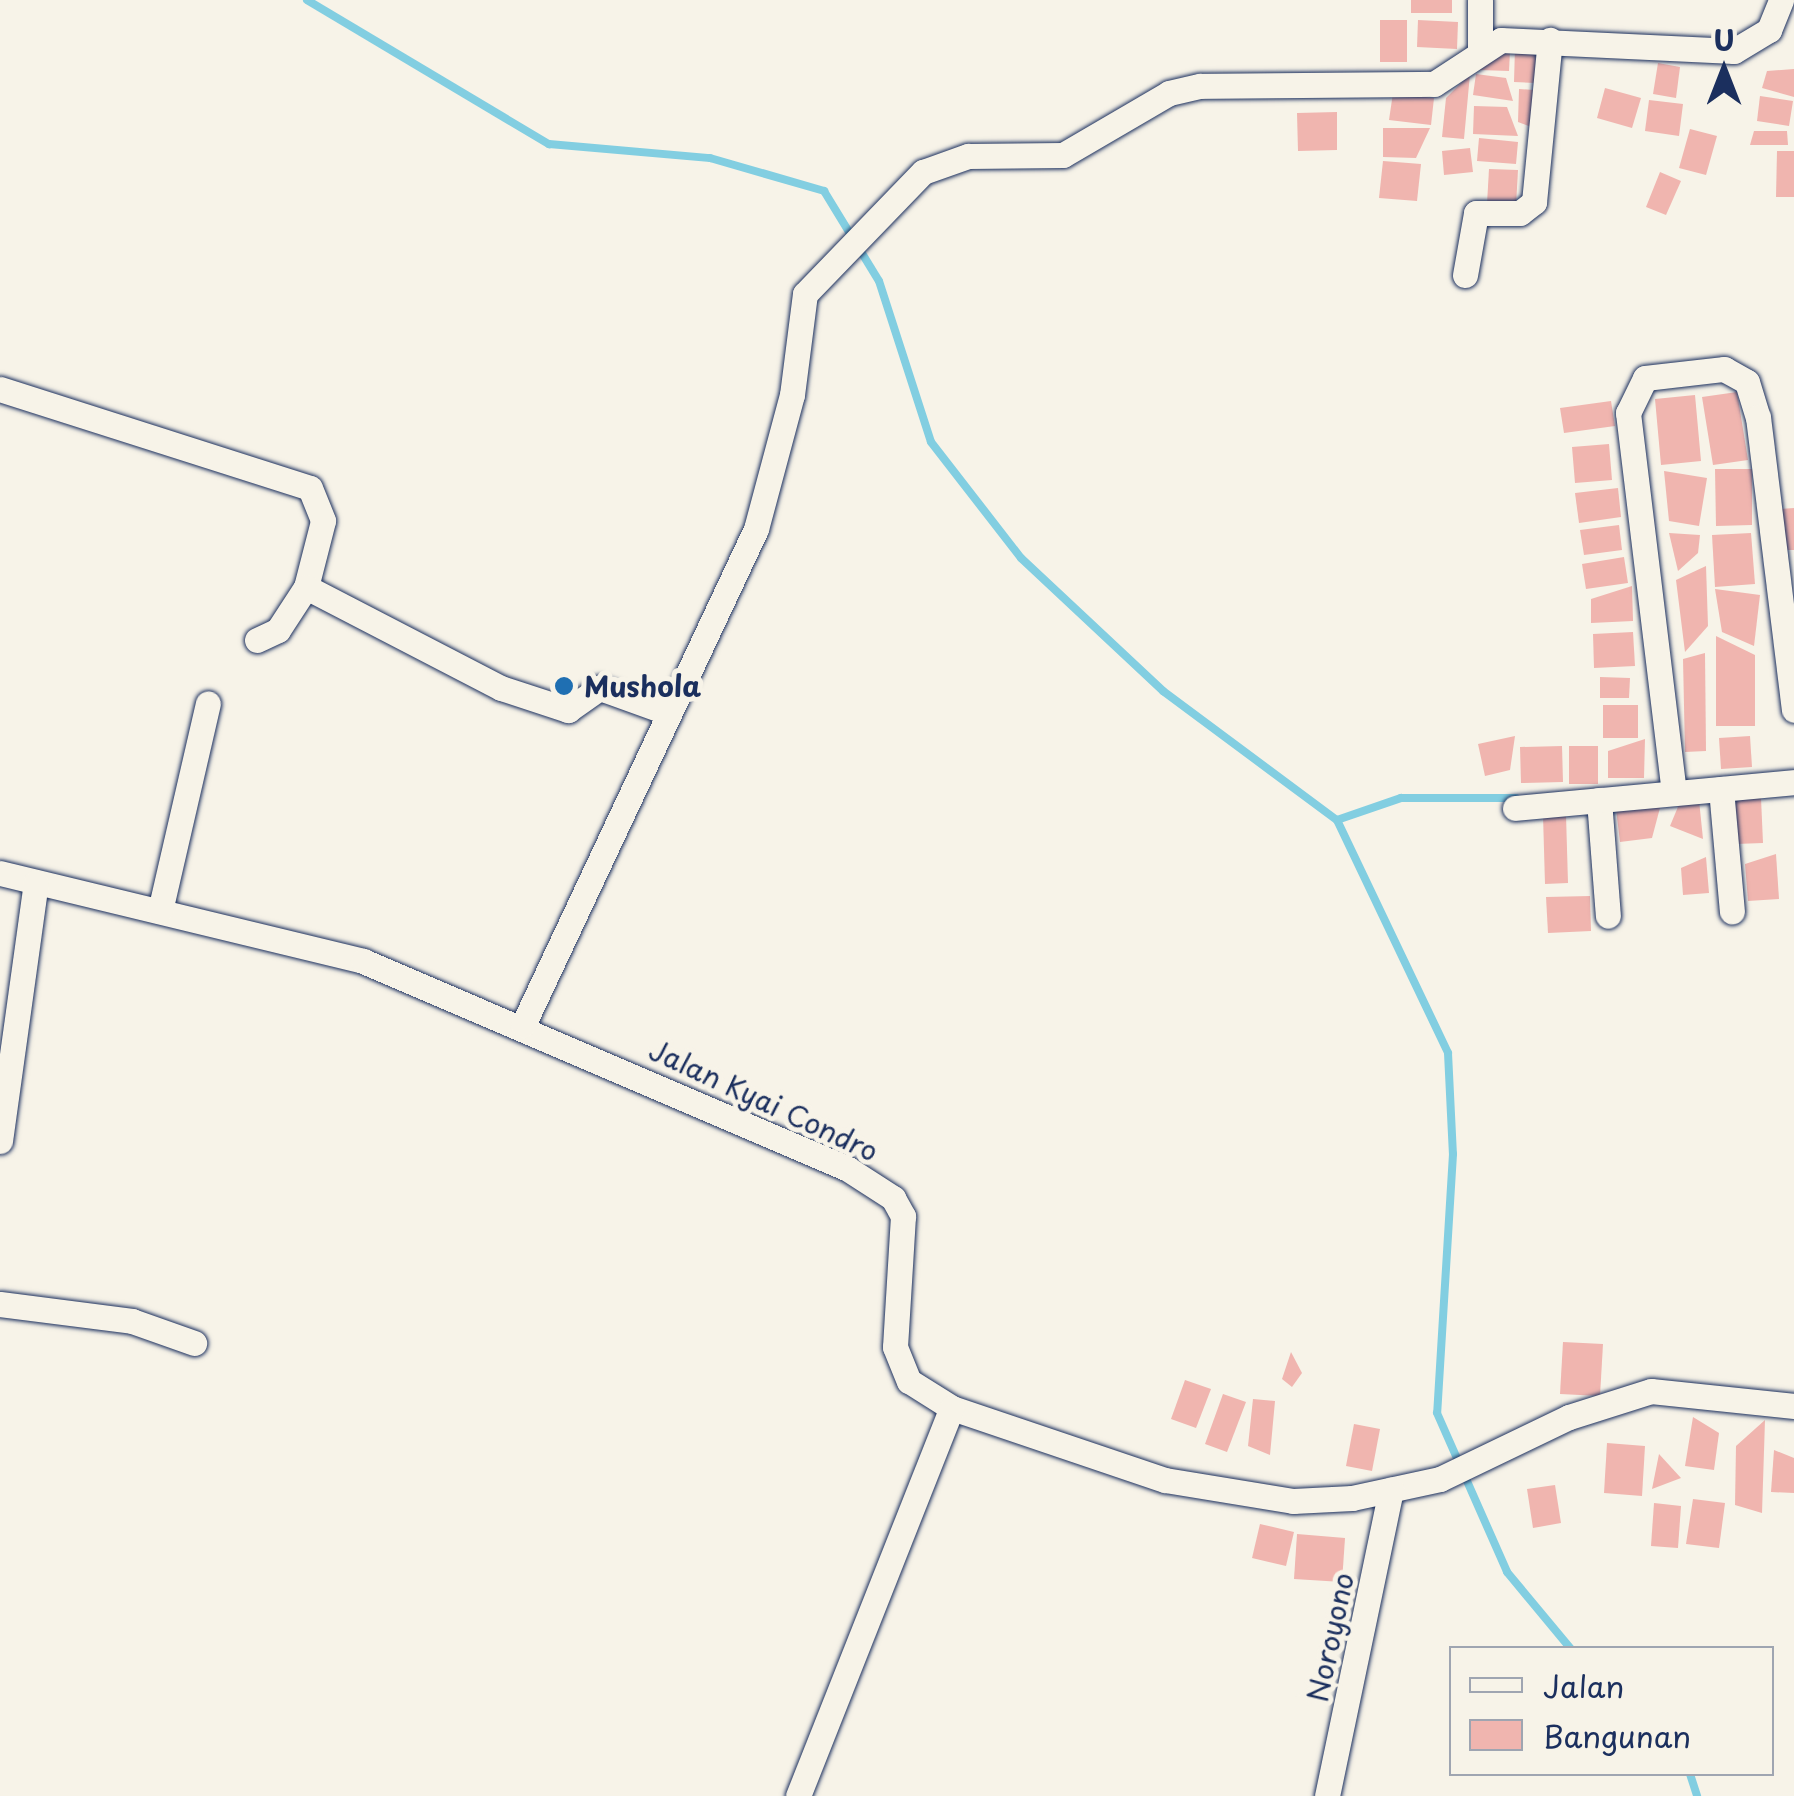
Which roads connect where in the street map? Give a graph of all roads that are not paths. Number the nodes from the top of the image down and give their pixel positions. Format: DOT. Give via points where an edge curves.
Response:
graph roads {
  1 [pos="1480,0"];
  2 [pos="1782,0"];
  3 [pos="1550,40"];
  4 [pos="1480,50"];
  5 [pos="1465,276"];
  6 [pos="0,389"];
  7 [pos="306,587"];
  8 [pos="256,640"];
  9 [pos="208,702"];
  10 [pos="1794,710"];
  11 [pos="668,713"];
  12 [pos="1794,782"];
  13 [pos="1675,785"];
  14 [pos="1721,789"];
  15 [pos="1599,800"];
  16 [pos="1515,808"];
  17 [pos="0,872"];
  18 [pos="36,882"];
  19 [pos="160,911"];
  20 [pos="1732,912"];
  21 [pos="1608,916"];
  22 [pos="523,1025"];
  23 [pos="0,1142"];
  24 [pos="0,1304"];
  25 [pos="194,1343"];
  26 [pos="1794,1406"];
  27 [pos="952,1408"];
  28 [pos="1391,1490"];
  29 [pos="798,1796"];
  30 [pos="1327,1796"];
  1 -- 4 [label="street"];
  2 -- 3 [label="street" via="1769,30 1734,51"];
  3 -- 4 [label="street" via="1501,40"];
  3 -- 5 [label="street" via="1534,202 1520,213 1476,212"];
  4 -- 11 [label="street" via="1434,84 1200,86 1169,92 1063,155 942,159 805,294 792,394 756,529"];
  6 -- 7 [label="street" via="310,488 323,521"];
  7 -- 8 [label="street" via="278,630"];
  7 -- 11 [label="street" via="501,688 568,710 600,688"];
  9 -- 19 [label="street"];
  10 -- 13 [label="street" via="1758,417 1747,382 1724,369 1645,378 1628,413"];
  11 -- 22 [label="street"];
  12 -- 14 [label="street"];
  13 -- 14 [label="street"];
  13 -- 15 [label="street"];
  14 -- 20 [label="street"];
  15 -- 16 [label="street"];
  15 -- 21 [label="street"];
  17 -- 18 [label="street, Jalan Kyai Condro"];
  18 -- 19 [label="street, Jalan Kyai Condro"];
  18 -- 23 [label="street"];
  19 -- 22 [label="street, Jalan Kyai Condro" via="332,951"];
  22 -- 27 [label="street, Jalan Kyai Condro" via="760,1125 892,1198 906,1230 898,1358 909,1381"];
  24 -- 25 [label="street" via="132,1320"];
  26 -- 28 [label="street, Jalan Kyai Condro" via="1651,1392 1569,1417 1440,1479"];
  27 -- 28 [label="street, Jalan Kyai Condro" via="1223,1493 1293,1501"];
  27 -- 29 [label="street"];
  28 -- 30 [label="street, Noroyono"];
}
